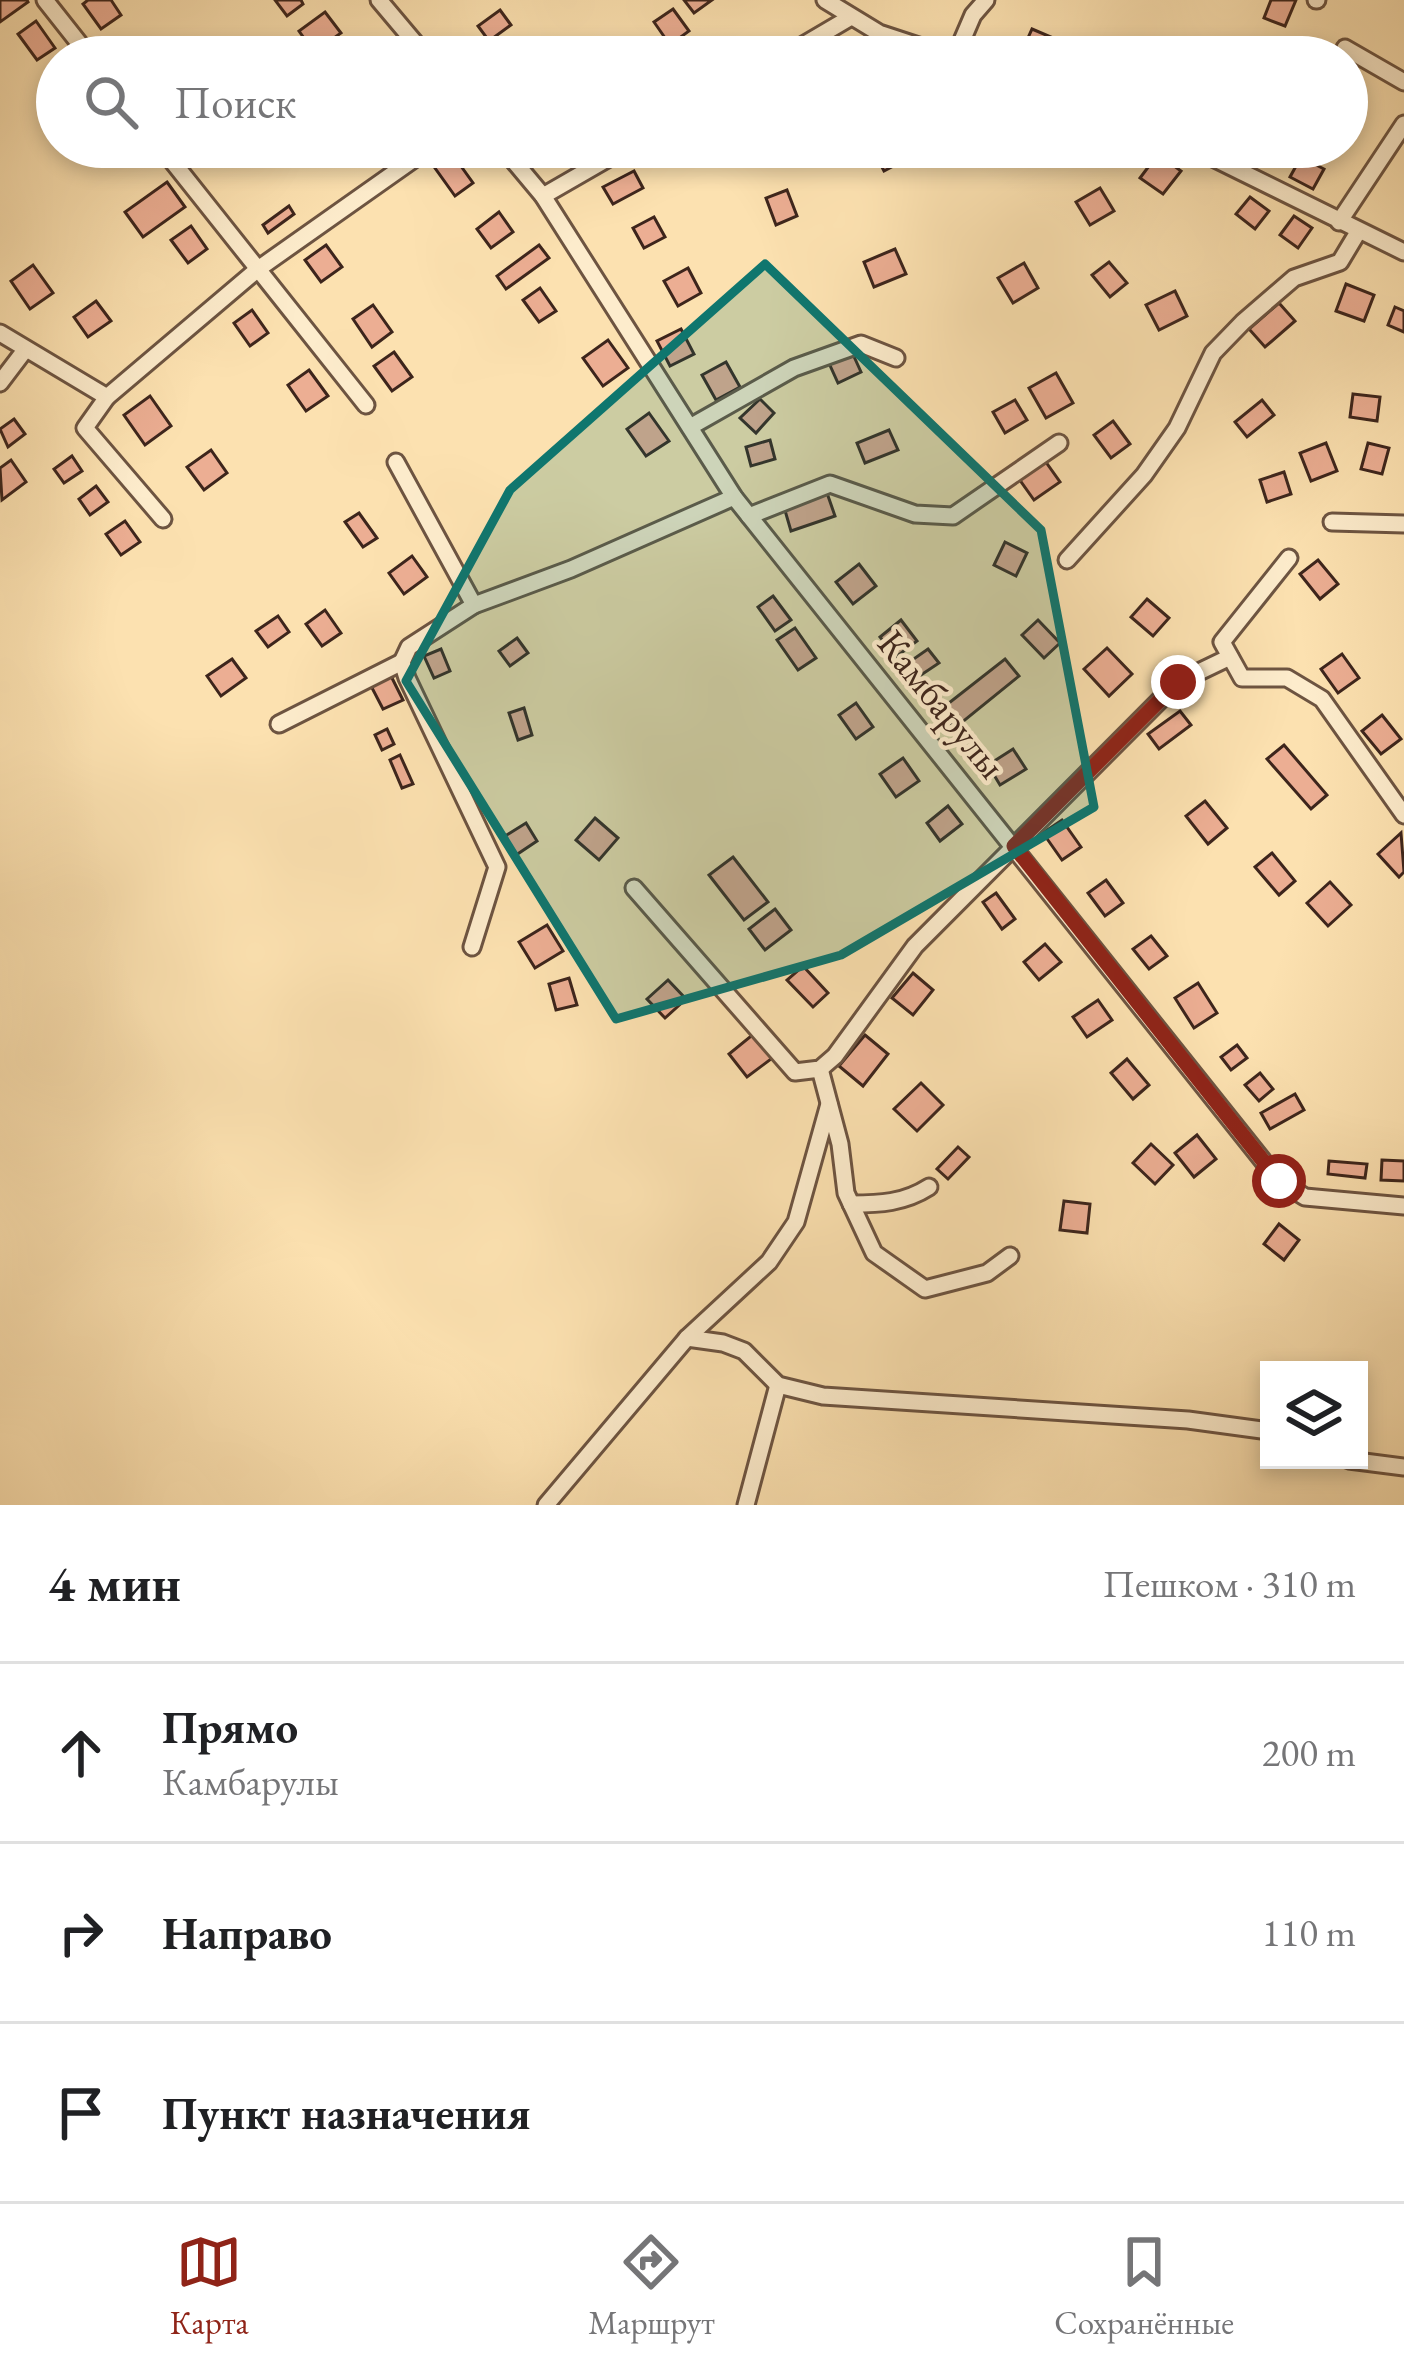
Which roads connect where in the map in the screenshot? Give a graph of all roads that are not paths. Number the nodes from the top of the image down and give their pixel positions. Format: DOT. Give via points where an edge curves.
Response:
graph roads {
  1 [pos="45,0"];
  2 [pos="379,0"];
  3 [pos="825,0"];
  4 [pos="986,0"];
  5 [pos="851,17"];
  6 [pos="73,36"];
  7 [pos="409,36"];
  8 [pos="819,36"];
  9 [pos="888,36"];
  10 [pos="964,36"];
  11 [pos="1368,61"];
  12 [pos="1404,82"];
  13 [pos="1404,124"];
  14 [pos="178,168"];
  15 [pos="401,168"];
  16 [pos="520,168"];
  17 [pos="592,168"];
  18 [pos="1233,168"];
  19 [pos="543,196"];
  20 [pos="1339,222"];
  21 [pos="1358,232"];
  22 [pos="1404,252"];
  23 [pos="258,269"];
  24 [pos="0,332"];
  25 [pos="25,350"];
  26 [pos="896,358"];
  27 [pos="0,383"];
  28 [pos="106,397"];
  29 [pos="365,405"];
  30 [pos="690,427"];
  31 [pos="1059,443"];
  32 [pos="396,462"];
  33 [pos="734,497"];
  34 [pos="749,516"];
  35 [pos="164,519"];
  36 [pos="1332,522"];
  37 [pos="1404,524"];
  38 [pos="1289,558"];
  39 [pos="1067,560"];
  40 [pos="474,604"];
  41 [pos="1230,657"];
  42 [pos="402,662"];
  43 [pos="279,724"];
  44 [pos="1404,815"];
  45 [pos="1014,846"];
  46 [pos="634,887"];
  47 [pos="472,947"];
  48 [pos="820,1069"];
  49 [pos="829,1104"];
  50 [pos="929,1187"];
  51 [pos="851,1204"];
  52 [pos="1404,1206"];
  53 [pos="1010,1256"];
  54 [pos="687,1338"];
  55 [pos="778,1385"];
  56 [pos="1260,1430"];
  57 [pos="1368,1462"];
  58 [pos="1404,1467"];
  59 [pos="546,1505"];
  60 [pos="746,1505"];
  1 -- 6 [label="street"];
  2 -- 7 [label="street"];
  3 -- 5 [label="street"];
  4 -- 10 [label="street"];
  5 -- 8 [label="street"];
  5 -- 9 [label="street"];
  11 -- 12 [label="street"];
  13 -- 20 [label="street"];
  14 -- 23 [label="street"];
  15 -- 23 [label="street"];
  16 -- 19 [label="street, Камбарулы"];
  17 -- 19 [label="street"];
  18 -- 20 [label="street"];
  19 -- 30 [label="street, Камбарулы"];
  20 -- 21 [label="street"];
  21 -- 22 [label="street"];
  21 -- 39 [label="street" via="1340,262 1294,278 1213,353 1144,475"];
  23 -- 28 [label="street"];
  23 -- 29 [label="street"];
  24 -- 25 [label="street"];
  25 -- 27 [label="street"];
  25 -- 28 [label="street"];
  26 -- 30 [label="street" via="861,344 794,368"];
  28 -- 35 [label="street" via="85,428"];
  30 -- 33 [label="street, Камбарулы"];
  31 -- 34 [label="street" via="953,516 915,514 830,484"];
  32 -- 40 [label="street"];
  33 -- 34 [label="street, Камбарулы"];
  33 -- 40 [label="street"];
  34 -- 45 [label="street, Камбарулы"];
  36 -- 37 [label="street"];
  38 -- 41 [label="street" via="1222,642"];
  40 -- 42 [label="street" via="409,647"];
  41 -- 44 [label="street" via="1242,678 1287,678 1322,699"];
  41 -- 45 [label="street" via="1178,682"];
  42 -- 43 [label="street"];
  42 -- 47 [label="street" via="497,867"];
  45 -- 48 [label="street" via="915,946"];
  45 -- 52 [label="street, Камбарулы" via="1279,1181 1305,1196"];
  46 -- 48 [label="street" via="795,1072"];
  48 -- 49 [label="street"];
  49 -- 51 [label="street"];
  49 -- 54 [label="street" via="796,1222 769,1262"];
  50 -- 51 [label="street" via="883,1204"];
  51 -- 53 [label="street" via="874,1253 925,1288 987,1273"];
  54 -- 55 [label="street" via="744,1351"];
  54 -- 59 [label="street"];
  55 -- 56 [label="street" via="823,1396"];
  55 -- 60 [label="street"];
  57 -- 58 [label="street"];
}
